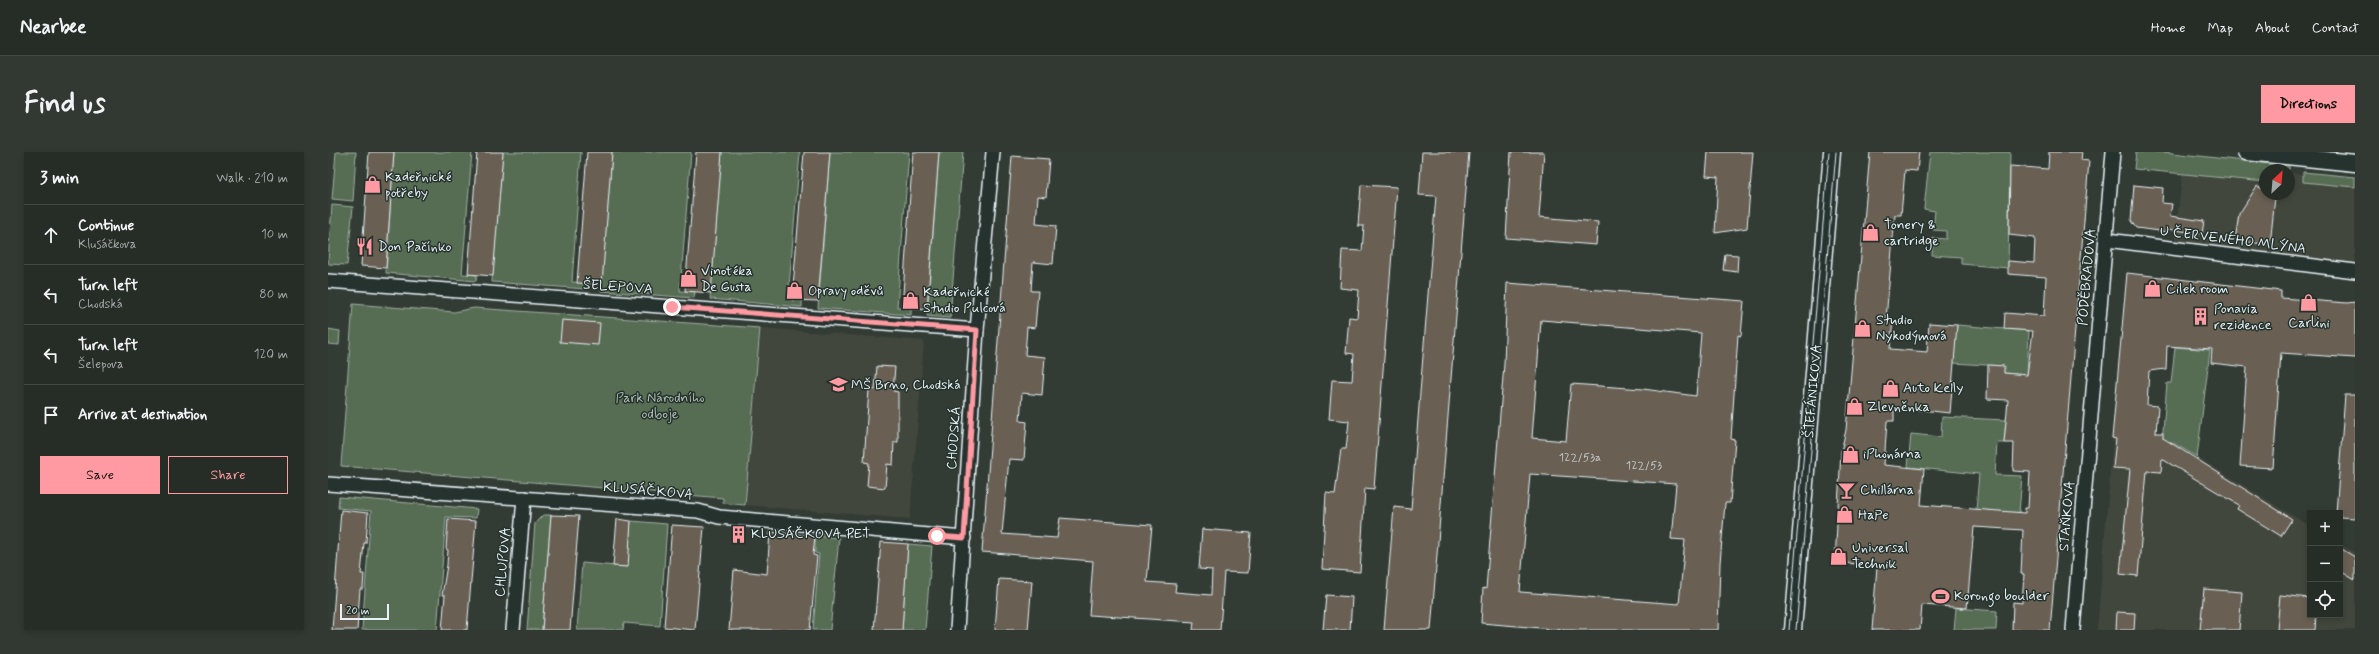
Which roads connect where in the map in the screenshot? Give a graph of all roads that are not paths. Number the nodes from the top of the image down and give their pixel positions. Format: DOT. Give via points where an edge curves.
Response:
graph roads {
  1 [pos="993,152"];
  2 [pos="1832,152"];
  3 [pos="2113,152"];
  4 [pos="2246,152"];
  5 [pos="2355,163"];
  6 [pos="2107,240"];
  7 [pos="2355,272"];
  8 [pos="328,281"];
  9 [pos="977,330"];
  10 [pos="2092,405"];
  11 [pos="328,484"];
  12 [pos="524,498"];
  13 [pos="964,538"];
  14 [pos="513,630"];
  15 [pos="958,630"];
  16 [pos="1793,630"];
  17 [pos="2073,630"];
  1 -- 9 [label="street, CHODSKÁ"];
  2 -- 16 [label="street, ŠTEFÁNIKOVA"];
  3 -- 6 [label="street, PODĚBRADOVA"];
  4 -- 5 [label="street"];
  6 -- 7 [label="street, U ČERVENÉHO MLÝNA"];
  6 -- 10 [label="street, PODĚBRADOVA"];
  8 -- 9 [label="street, ŠELEPOVA"];
  9 -- 13 [label="street, CHODSKÁ"];
  10 -- 17 [label="street, STAŇKOVA"];
  11 -- 12 [label="street, KLUSÁČKOVA"];
  12 -- 13 [label="street, KLUSÁČKOVA" via="698,511 719,517"];
  12 -- 14 [label="street, CHLUPOVA"];
  13 -- 15 [label="street, CHODSKÁ"];
}
